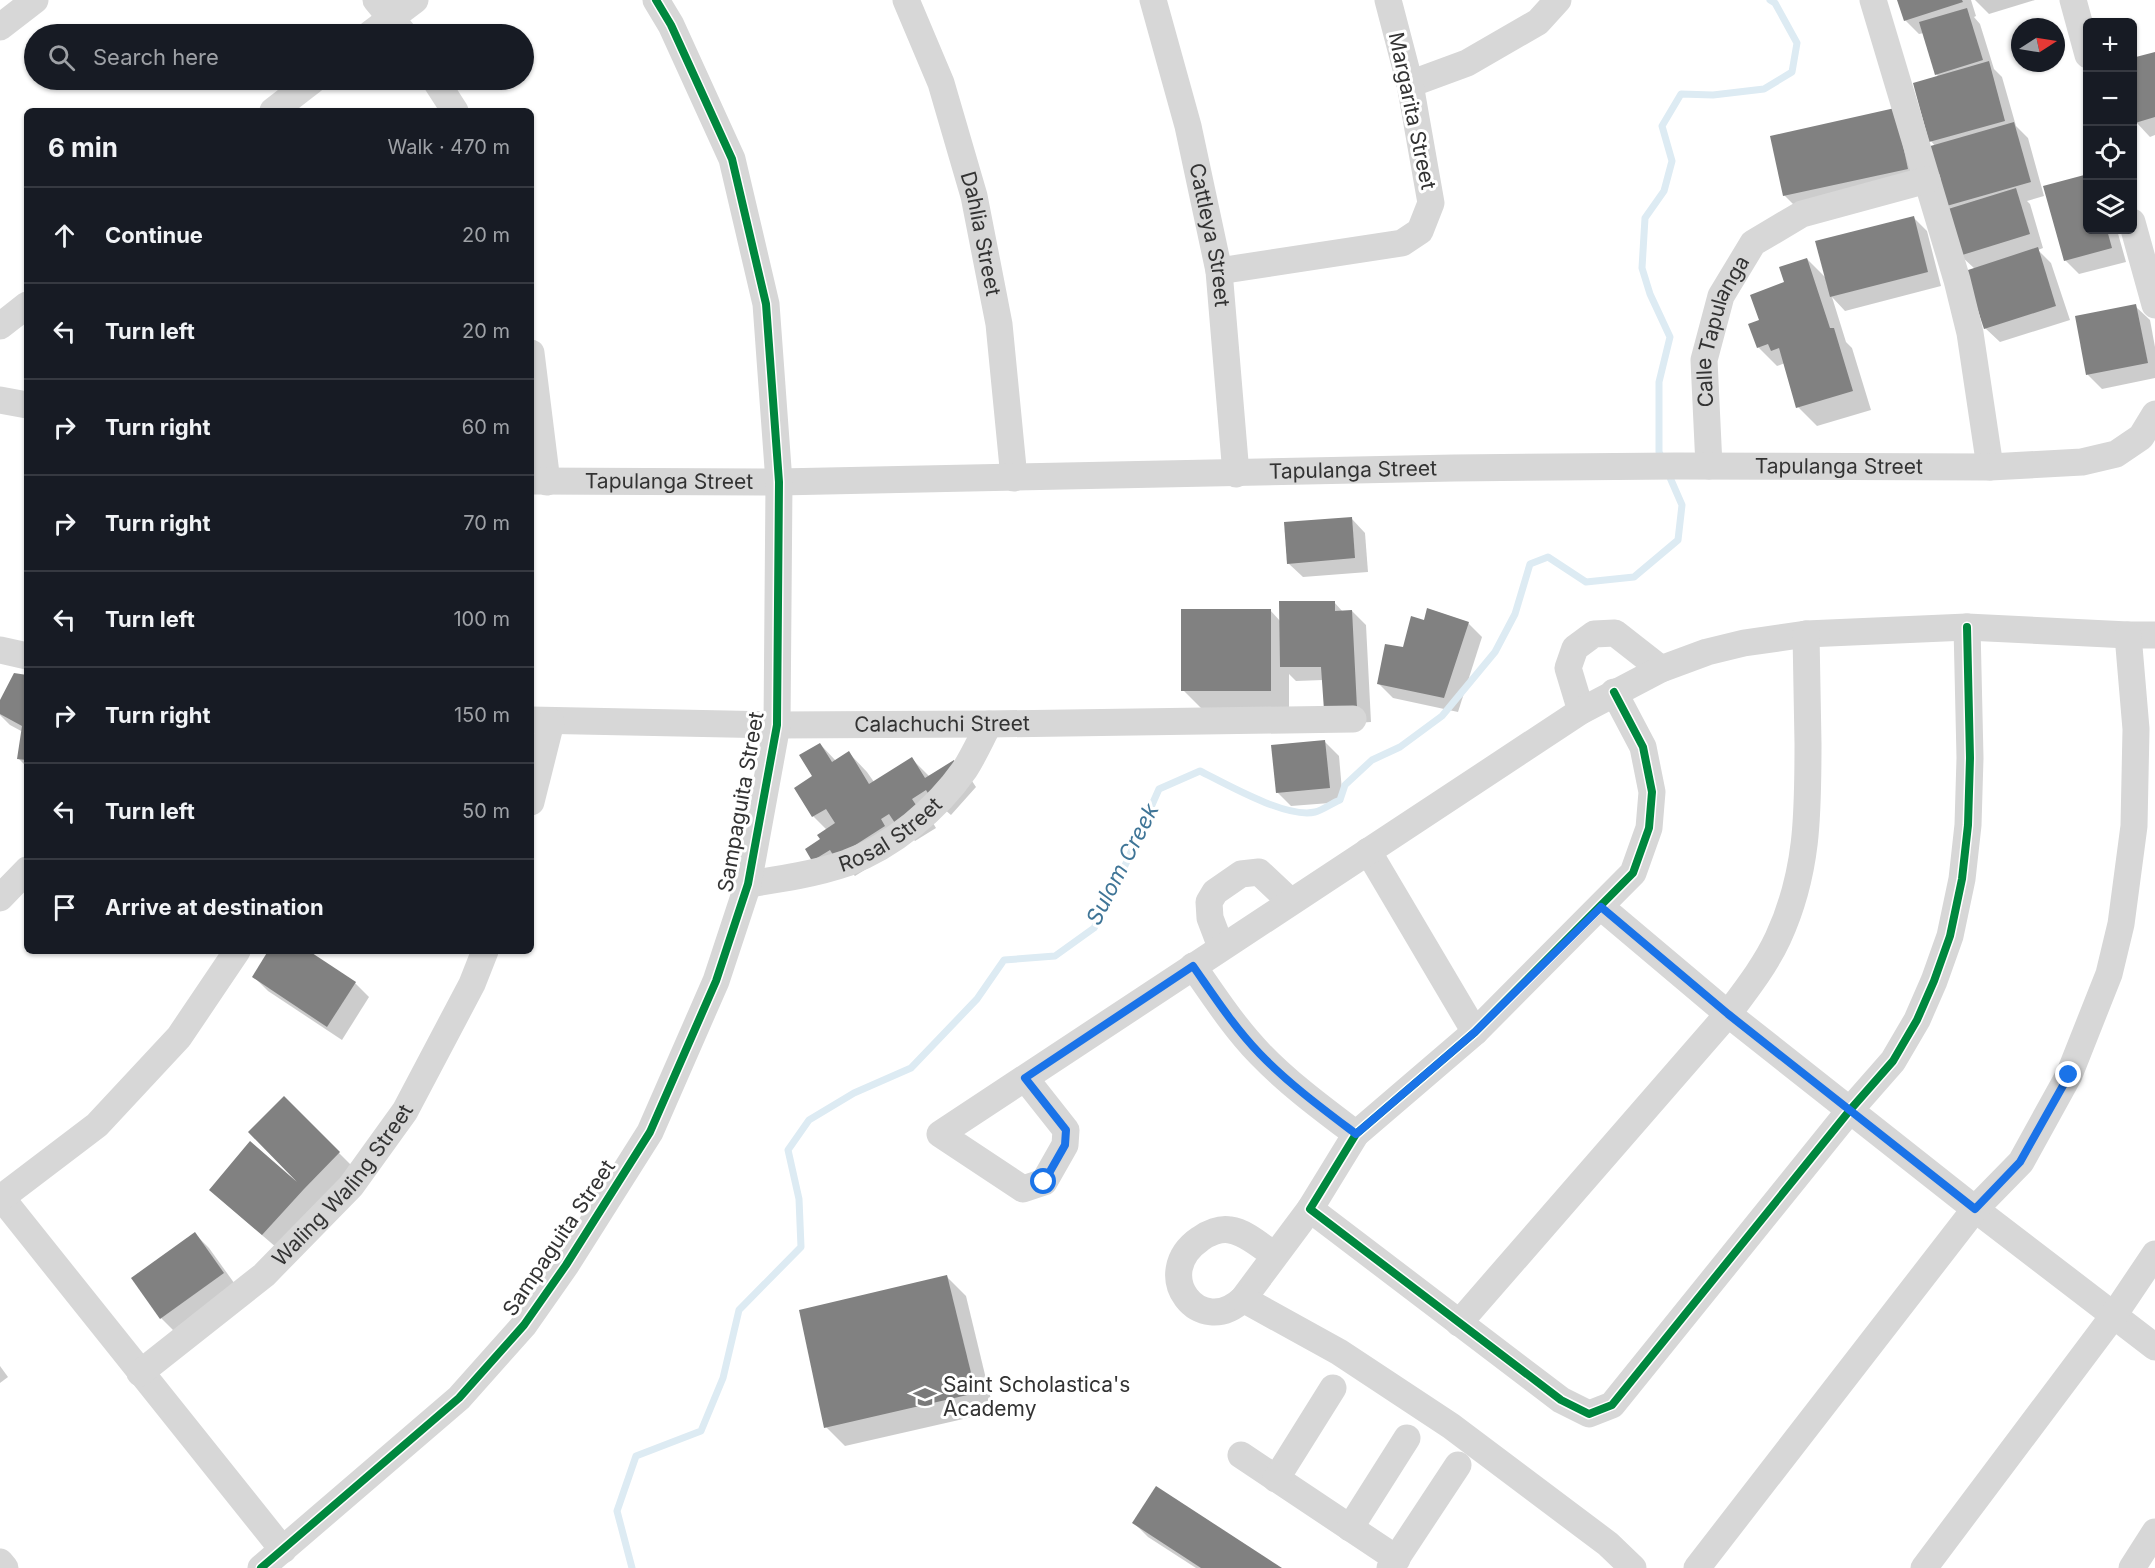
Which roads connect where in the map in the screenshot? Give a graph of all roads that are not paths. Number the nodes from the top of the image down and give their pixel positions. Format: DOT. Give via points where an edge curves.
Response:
graph roads {
  1 [pos="35,0"];
  2 [pos="415,0"];
  3 [pos="656,0"];
  4 [pos="906,0"];
  5 [pos="1153,0"];
  6 [pos="1388,0"];
  7 [pos="1558,0"];
  8 [pos="1873,0"];
  9 [pos="2073,0"];
  10 [pos="385,22"];
  11 [pos="0,27"];
  12 [pos="2083,37"];
  13 [pos="1410,84"];
  14 [pos="300,90"];
  15 [pos="442,90"];
  16 [pos="277,108"];
  17 [pos="454,108"];
  18 [pos="1928,180"];
  19 [pos="2136,234"];
  20 [pos="1219,271"];
  21 [pos="2155,305"];
  22 [pos="24,307"];
  23 [pos="0,326"];
  24 [pos="0,400"];
  25 [pos="534,401"];
  26 [pos="24,404"];
  27 [pos="2155,414"];
  28 [pos="1709,466"];
  29 [pos="1990,467"];
  30 [pos="1236,474"];
  31 [pos="1014,478"];
  32 [pos="539,482"];
  33 [pos="779,482"];
  34 [pos="1967,627"];
  35 [pos="1806,634"];
  36 [pos="2128,635"];
  37 [pos="2155,635"];
  38 [pos="0,650"];
  39 [pos="24,655"];
  40 [pos="1660,669"];
  41 [pos="1614,692"];
  42 [pos="1581,711"];
  43 [pos="1353,719"];
  44 [pos="541,721"];
  45 [pos="989,724"];
  46 [pos="777,725"];
  47 [pos="534,778"];
  48 [pos="1368,851"];
  49 [pos="24,873"];
  50 [pos="748,884"];
  51 [pos="0,898"];
  52 [pos="1290,901"];
  53 [pos="1601,907"];
  54 [pos="1221,947"];
  55 [pos="235,954"];
  56 [pos="483,954"];
  57 [pos="1193,966"];
  58 [pos="1728,1014"];
  59 [pos="1475,1032"];
  60 [pos="1025,1078"];
  61 [pos="1850,1110"];
  62 [pos="1356,1134"];
  63 [pos="0,1197"];
  64 [pos="1310,1209"];
  65 [pos="1975,1209"];
  66 [pos="2155,1254"];
  67 [pos="1274,1255"];
  68 [pos="1243,1299"];
  69 [pos="2114,1315"];
  70 [pos="1459,1323"];
  71 [pos="2155,1347"];
  72 [pos="140,1373"];
  73 [pos="1333,1388"];
  74 [pos="1407,1438"];
  75 [pos="1241,1455"];
  76 [pos="1458,1466"];
  77 [pos="1276,1479"];
  78 [pos="1350,1528"];
  79 [pos="2155,1532"];
  80 [pos="283,1550"];
  81 [pos="0,1562"];
  82 [pos="1394,1563"];
  83 [pos="1935,1564"];
  84 [pos="5,1568"];
  85 [pos="261,1568"];
  86 [pos="1634,1568"];
  87 [pos="1697,1568"];
  88 [pos="2132,1568"];
  1 -- 11 [label="street"];
  2 -- 10 [label="street"];
  3 -- 33 [label="street, Sampaguita Street" via="732,159 766,304"];
  4 -- 31 [label="street, Dahlia Street" via="941,83 974,196 999,324"];
  5 -- 20 [label="street, Cattleya Street" via="1188,126"];
  6 -- 13 [label="street, Margarita Street"];
  7 -- 13 [label="street" via="1538,22 1467,63"];
  8 -- 18 [label="street"];
  9 -- 12 [label="street"];
  13 -- 20 [label="street, Margarita Street" via="1431,203 1420,231 1402,243"];
  14 -- 16 [label="street"];
  15 -- 17 [label="street"];
  18 -- 28 [label="street, Calle Tapulanga" via="1802,214 1753,243 1721,296 1704,360"];
  18 -- 29 [label="street" via="1970,333"];
  19 -- 21 [label="street"];
  20 -- 30 [label="street, Cattleya Street"];
  22 -- 23 [label="street"];
  24 -- 26 [label="street"];
  25 -- 32 [label="street"];
  27 -- 29 [label="street, Tapulanga Street" via="2141,437 2116,454 2082,462"];
  28 -- 29 [label="street, Tapulanga Street"];
  28 -- 30 [label="street, Tapulanga Street"];
  30 -- 31 [label="street, Tapulanga Street"];
  31 -- 33 [label="street, Tapulanga Street"];
  32 -- 33 [label="street, Tapulanga Street"];
  33 -- 46 [label="street, Sampaguita Street"];
  34 -- 35 [label="street"];
  34 -- 36 [label="street"];
  34 -- 61 [label="street" via="1968,825 1950,936 1917,1020 1893,1061"];
  35 -- 40 [label="street" via="1744,643"];
  35 -- 58 [label="street" via="1808,813 1804,853 1778,938"];
  36 -- 37 [label="street"];
  36 -- 65 [label="street" via="2136,729 2134,826 2121,924 2109,974 2069,1075 2020,1162"];
  38 -- 39 [label="street"];
  40 -- 41 [label="street"];
  40 -- 42 [label="street" via="1615,633 1594,634 1575,648 1568,668"];
  41 -- 42 [label="street"];
  41 -- 53 [label="street" via="1643,747 1652,792 1648,828 1634,873"];
  42 -- 48 [label="street"];
  43 -- 45 [label="street, Calachuchi Street"];
  44 -- 46 [label="street, Calachuchi Street"];
  44 -- 47 [label="street"];
  45 -- 46 [label="street, Calachuchi Street"];
  45 -- 50 [label="street, Rosal Street" via="965,769 932,807 893,839 848,862 800,876"];
  46 -- 50 [label="street, Sampaguita Street"];
  48 -- 52 [label="street"];
  48 -- 59 [label="street"];
  49 -- 51 [label="street"];
  50 -- 80 [label="street, Sampaguita Street" via="716,981 650,1132 566,1265 530,1316 459,1398"];
  52 -- 54 [label="street"];
  52 -- 54 [label="street" via="1259,872 1241,874 1215,892 1209,902 1210,918"];
  53 -- 58 [label="street"];
  53 -- 59 [label="street"];
  54 -- 57 [label="street"];
  55 -- 63 [label="street" via="179,1037 97,1125"];
  56 -- 72 [label="street, Waling Waling Street" via="472,984 405,1111 351,1186 264,1275"];
  57 -- 60 [label="street"];
  57 -- 62 [label="street" via="1231,1021 1260,1054"];
  58 -- 61 [label="street"];
  58 -- 70 [label="street"];
  59 -- 62 [label="street"];
  60 -- 60 [label="street" via="940,1134 1023,1189 1044,1182 1065,1145 1066,1130"];
  61 -- 65 [label="street"];
  61 -- 70 [label="street" via="1612,1405 1589,1414 1561,1400"];
  62 -- 64 [label="street"];
  63 -- 72 [label="street"];
  64 -- 67 [label="street"];
  64 -- 70 [label="street"];
  65 -- 69 [label="street"];
  65 -- 87 [label="street"];
  66 -- 69 [label="street"];
  67 -- 68 [label="street"];
  67 -- 68 [label="street" via="1230,1229 1210,1232 1192,1244 1181,1260 1178,1277 1183,1295 1199,1309 1218,1313 1235,1307"];
  68 -- 86 [label="street" via="1339,1352 1451,1426 1608,1544"];
  69 -- 71 [label="street"];
  69 -- 83 [label="street"];
  72 -- 80 [label="street"];
  73 -- 77 [label="street"];
  74 -- 78 [label="street"];
  75 -- 77 [label="street"];
  76 -- 82 [label="street"];
  77 -- 78 [label="street"];
  78 -- 82 [label="street"];
  79 -- 88 [label="street"];
  80 -- 85 [label="street, Sampaguita Street"];
  81 -- 84 [label="street"];
}
